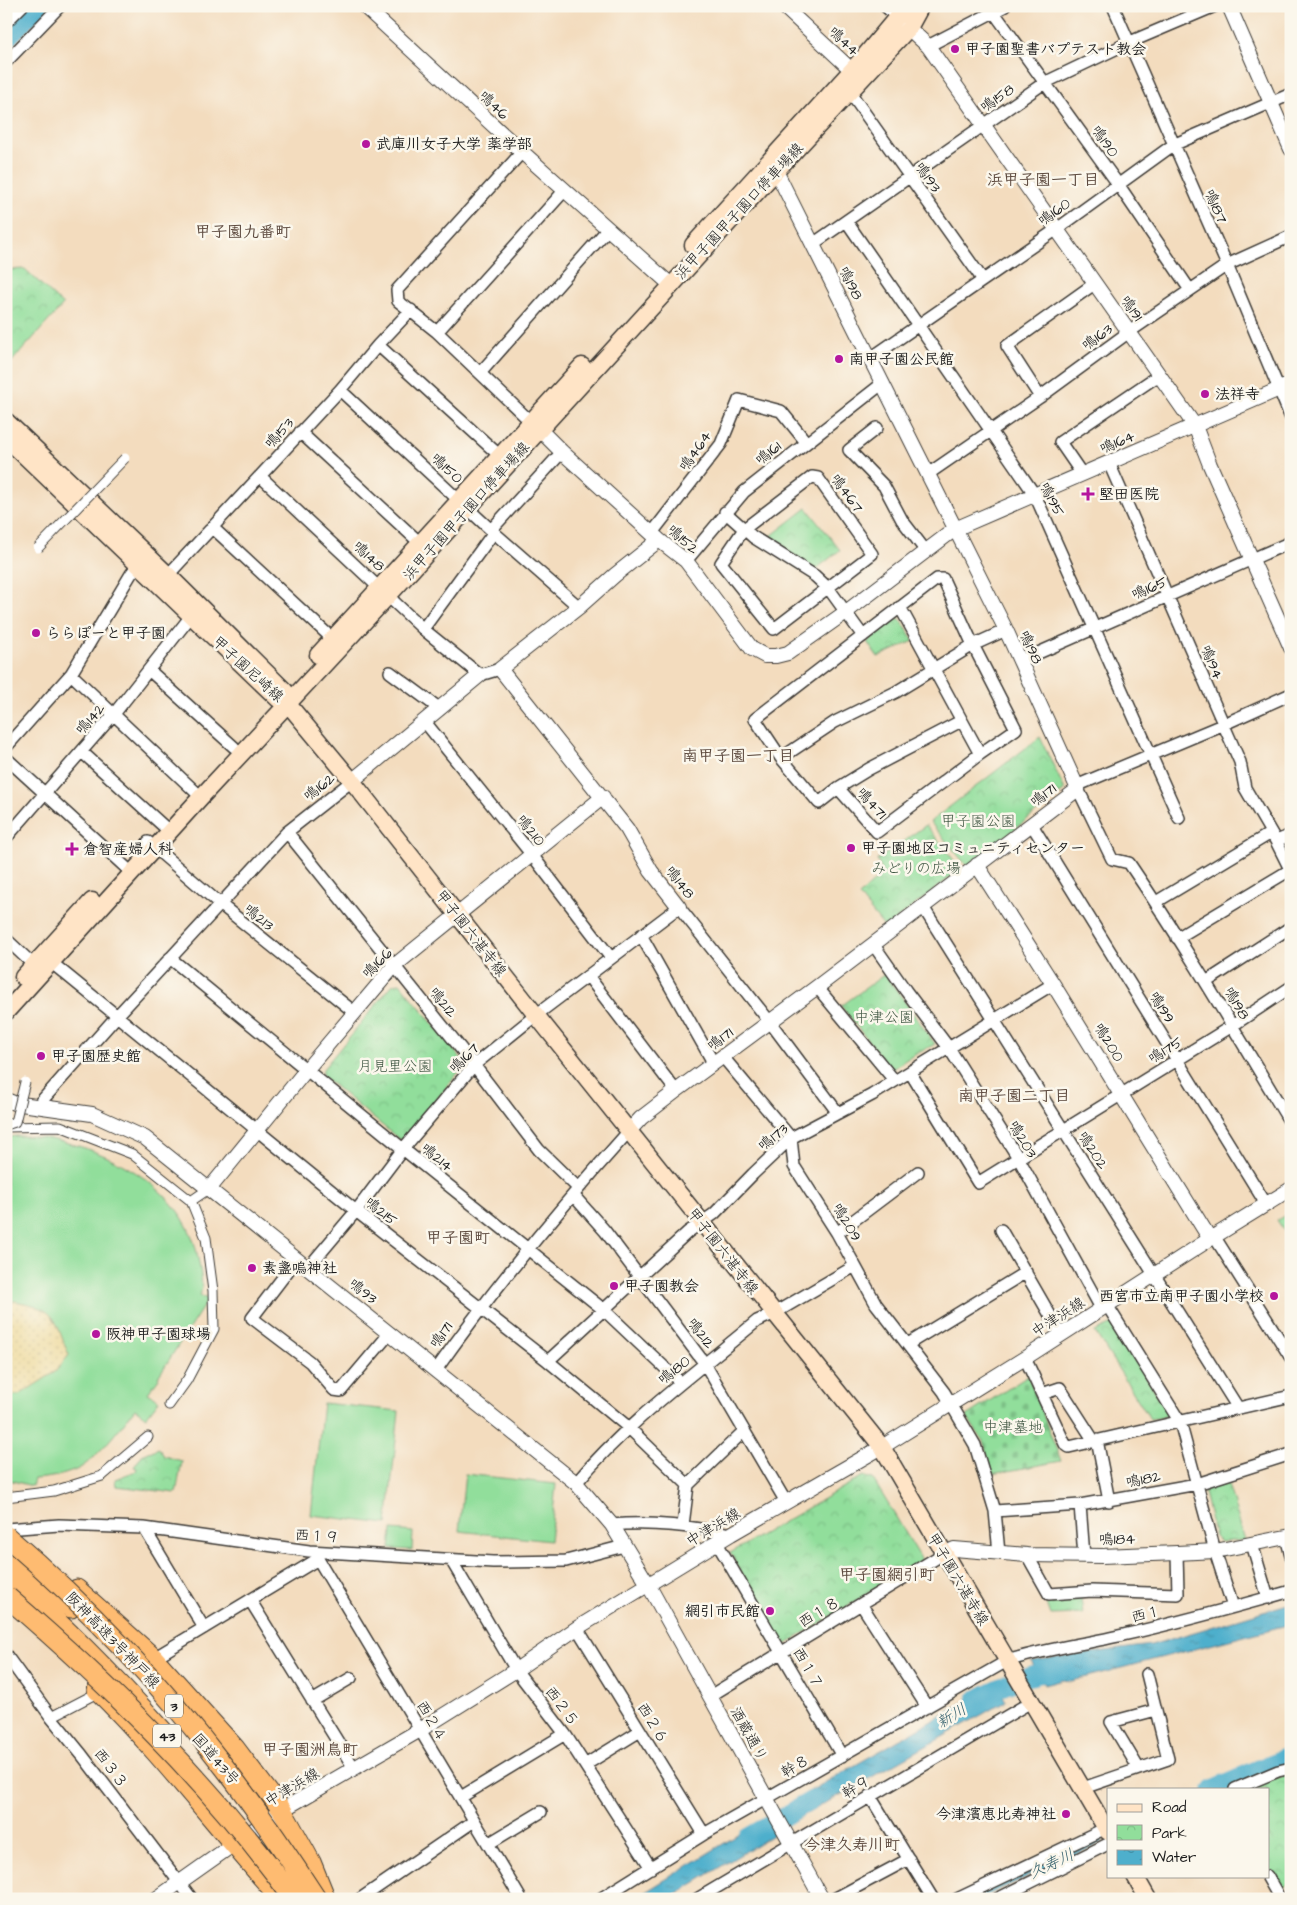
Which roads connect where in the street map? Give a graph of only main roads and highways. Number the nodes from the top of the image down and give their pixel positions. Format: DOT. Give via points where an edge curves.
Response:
graph roads {
  1 [pos="921,6"];
  2 [pos="900,14"];
  3 [pos="856,75"];
  4 [pos="771,167"];
  5 [pos="6,421"];
  6 [pos="536,426"];
  7 [pos="6,438"];
  8 [pos="464,504"];
  9 [pos="384,592"];
  10 [pos="284,698"];
  11 [pos="198,793"];
  12 [pos="42,967"];
  13 [pos="6,996"];
  14 [pos="6,1012"];
  15 [pos="6,1530"];
  16 [pos="6,1536"];
  17 [pos="6,1551"];
  18 [pos="6,1576"];
  19 [pos="21,1587"];
  20 [pos="6,1606"];
  21 [pos="275,1815"];
  22 [pos="1107,1833"];
  23 [pos="1136,1878"];
  24 [pos="281,1899"];
  25 [pos="293,1899"];
  26 [pos="316,1899"];
  27 [pos="321,1899"];
  28 [pos="326,1899"];
  29 [pos="1148,1899"];
  1 -- 2 [label="main road, 浜甲子園甲子園口停車場線"];
  2 -- 3 [label="main road, 浜甲子園甲子園口停車場線"];
  3 -- 4 [label="main road, 浜甲子園甲子園口停車場線"];
  3 -- 4 [label="main road, 浜甲子園甲子園口停車場線" via="849,91"];
  4 -- 6 [label="main road, 浜甲子園甲子園口停車場線"];
  5 -- 10 [label="main road, 甲子園尼崎線" via="168,575"];
  6 -- 8 [label="main road, 浜甲子園甲子園口停車場線"];
  6 -- 8 [label="main road, 浜甲子園甲子園口停車場線" via="500,456"];
  7 -- 10 [label="main road, 甲子園尼崎線" via="191,616"];
  8 -- 9 [label="main road, 浜甲子園甲子園口停車場線"];
  8 -- 9 [label="main road, 浜甲子園甲子園口停車場線" via="420,543"];
  9 -- 10 [label="main road, 浜甲子園甲子園口停車場線"];
  10 -- 11 [label="main road, 浜甲子園甲子園口停車場線"];
  10 -- 11 [label="main road, 浜甲子園甲子園口停車場線" via="234,746"];
  10 -- 22 [label="main road, 甲子園六湛寺線" via="882,1447"];
  11 -- 12 [label="main road, 浜甲子園甲子園口停車場線"];
  12 -- 13 [label="main road, 浜甲子園甲子園口停車場線"];
  12 -- 14 [label="main road, 浜甲子園甲子園口停車場線"];
  15 -- 21 [label="highway" via="154,1658 236,1748"];
  16 -- 26 [label="highway, 阪神高速3号神戸線 / 3, bridge" via="91,1615 194,1728 254,1807"];
  17 -- 19 [label="highway, 国道43号 / 43"];
  18 -- 19 [label="highway, 国道43号 / 43"];
  19 -- 21 [label="highway, 国道43号 / 43" via="87,1622"];
  19 -- 25 [label="highway, 3, bridge" via="90,1670 158,1737 244,1834"];
  19 -- 25 [label="highway, 国道43号 / 43" via="144,1709 249,1833"];
  20 -- 24 [label="highway" via="99,1692"];
  21 -- 27 [label="highway, 国道43号 / 43"];
  21 -- 28 [label="highway" via="311,1862"];
  23 -- 29 [label="main road"];
}
